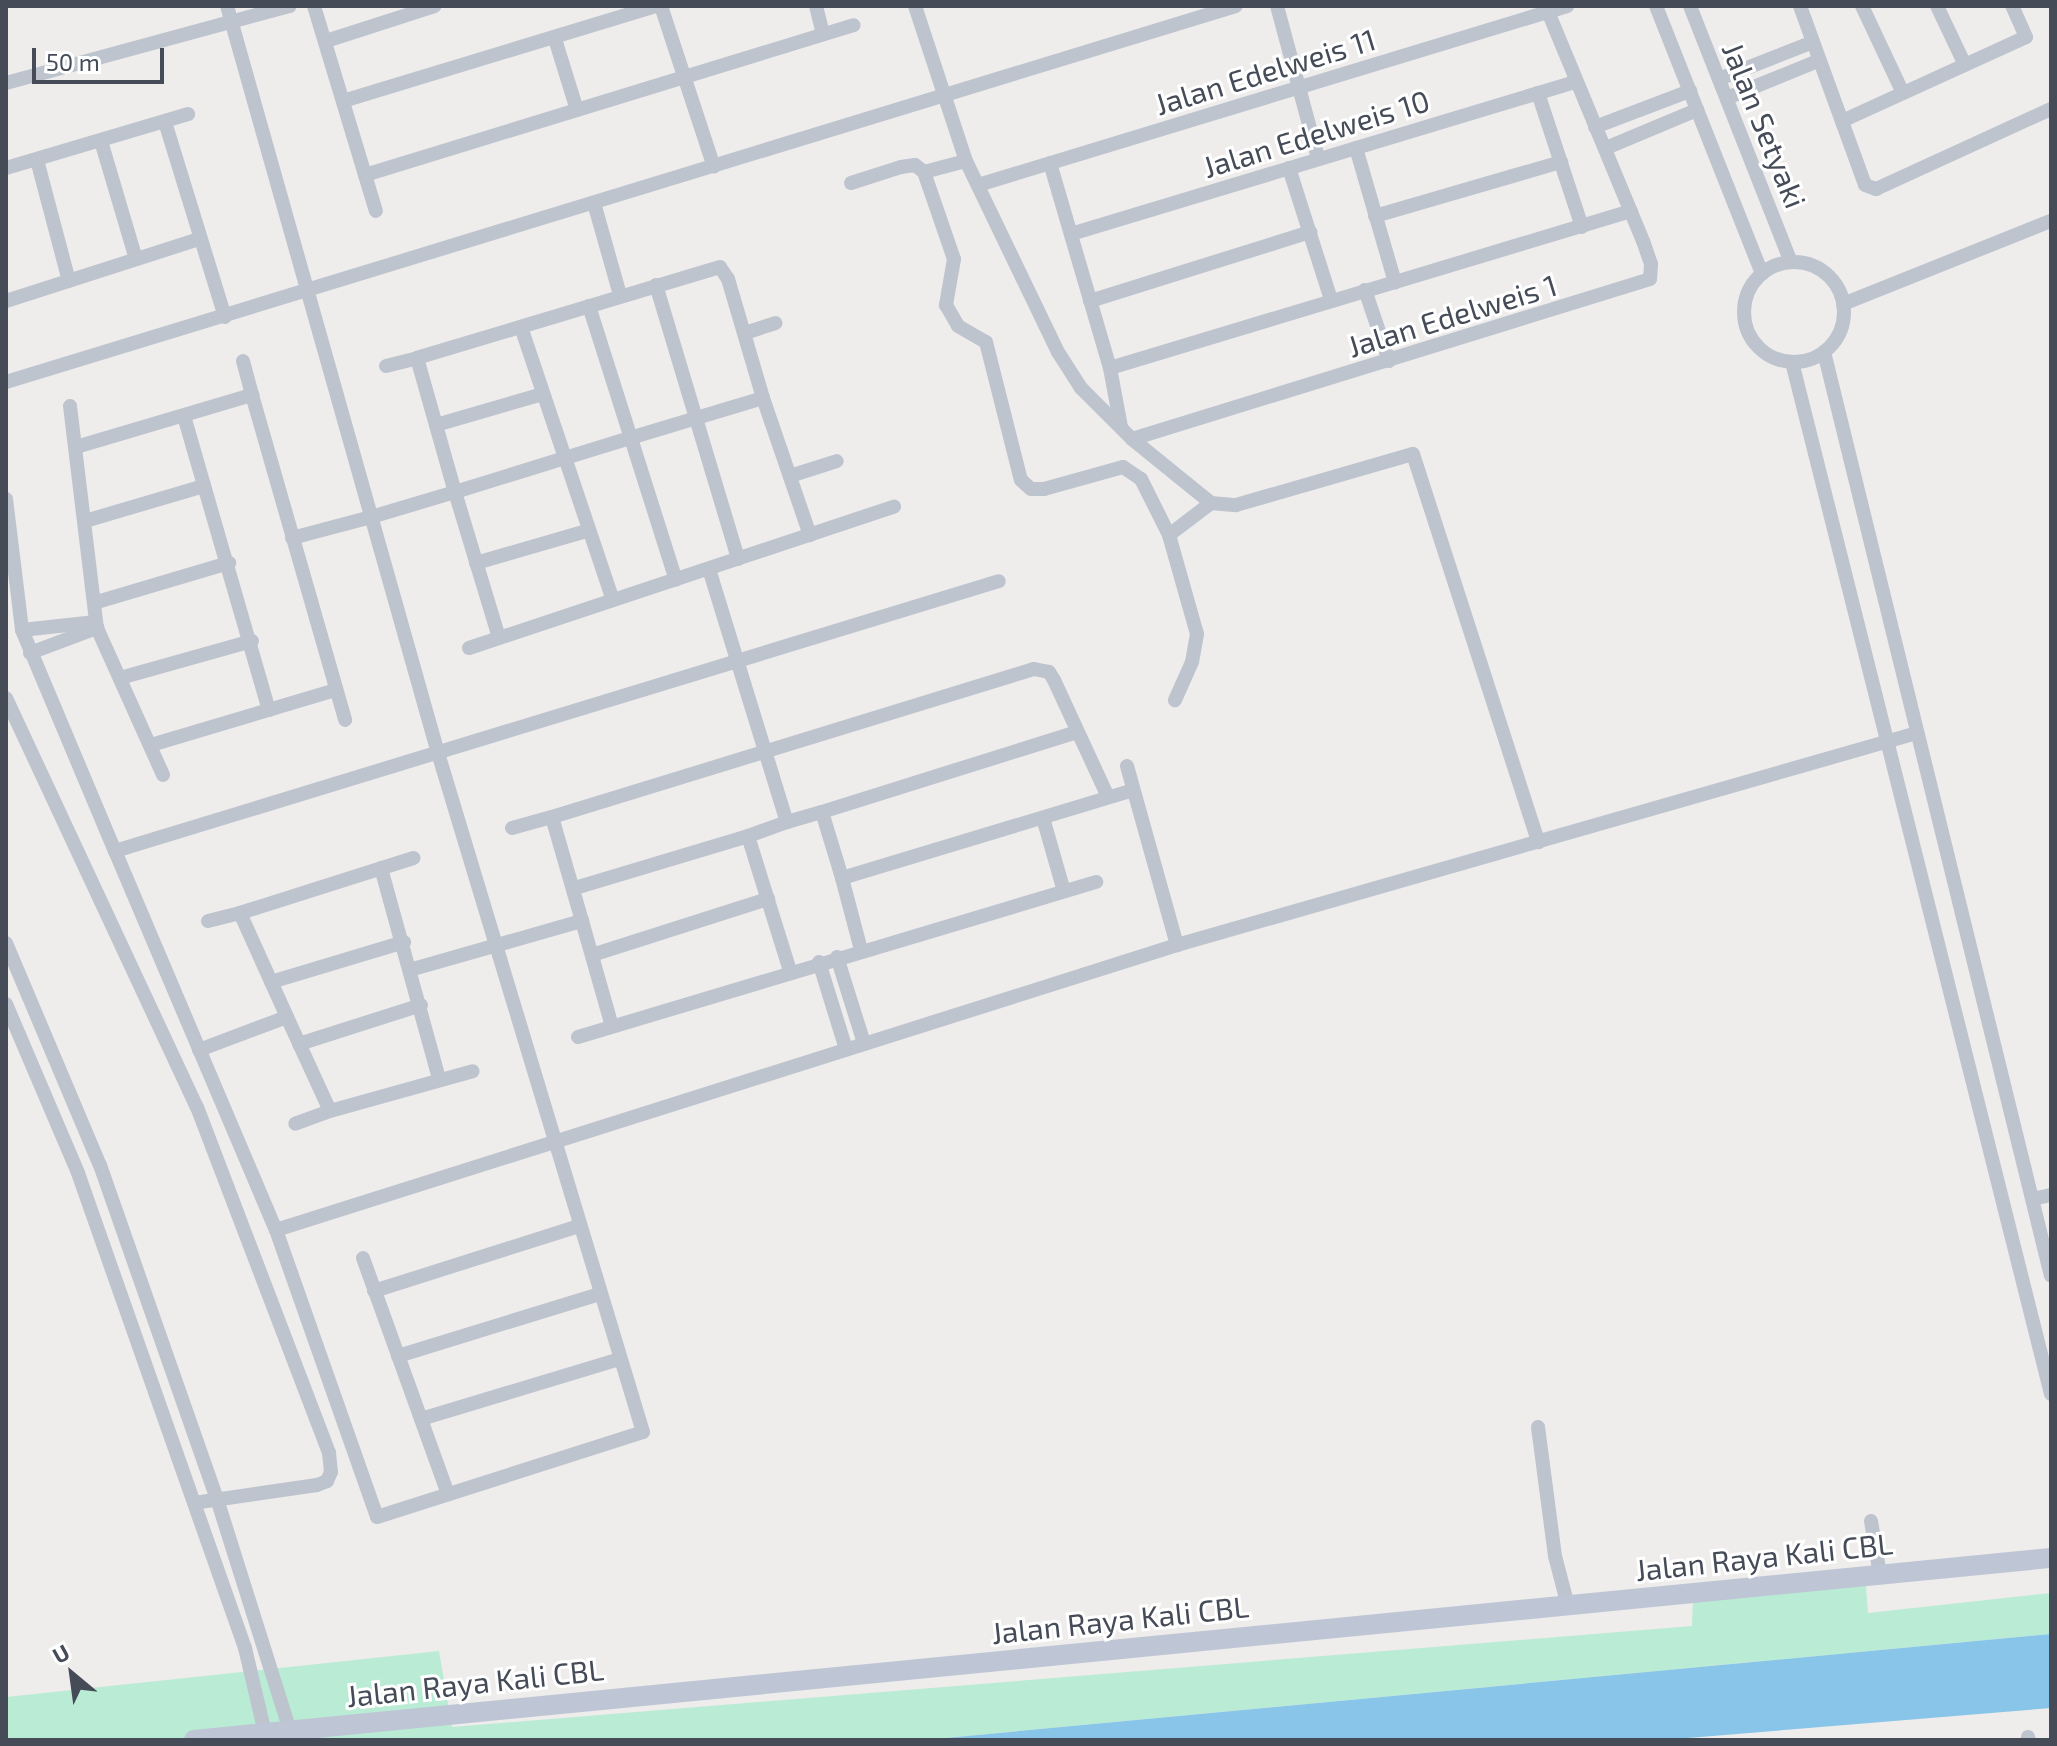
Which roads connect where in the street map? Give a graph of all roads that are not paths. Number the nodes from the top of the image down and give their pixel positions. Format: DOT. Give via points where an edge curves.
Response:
graph roads {
  1 [pos="227,6"];
  2 [pos="290,6"];
  3 [pos="314,6"];
  4 [pos="435,6"];
  5 [pos="659,6"];
  6 [pos="816,6"];
  7 [pos="915,6"];
  8 [pos="1236,6"];
  9 [pos="1277,6"];
  10 [pos="1567,6"];
  11 [pos="1656,6"];
  12 [pos="1690,6"];
  13 [pos="1800,6"];
  14 [pos="1862,6"];
  15 [pos="1937,6"];
  16 [pos="2012,6"];
  17 [pos="1548,12"];
  18 [pos="231,23"];
  19 [pos="854,25"];
  20 [pos="823,34"];
  21 [pos="555,39"];
  22 [pos="326,41"];
  23 [pos="1813,42"];
  24 [pos="1820,60"];
  25 [pos="1965,65"];
  26 [pos="685,76"];
  27 [pos="1719,79"];
  28 [pos="1575,82"];
  29 [pos="6,83"];
  30 [pos="1299,87"];
  31 [pos="1690,91"];
  32 [pos="1538,93"];
  33 [pos="1903,93"];
  34 [pos="943,98"];
  35 [pos="1727,98"];
  36 [pos="343,101"];
  37 [pos="2051,109"];
  38 [pos="577,110"];
  39 [pos="1697,110"];
  40 [pos="188,114"];
  41 [pos="1842,121"];
  42 [pos="165,122"];
  43 [pos="1595,127"];
  44 [pos="101,141"];
  45 [pos="1356,148"];
  46 [pos="1606,148"];
  47 [pos="1318,158"];
  48 [pos="37,160"];
  49 [pos="966,161"];
  50 [pos="1561,162"];
  51 [pos="1050,163"];
  52 [pos="714,167"];
  53 [pos="6,168"];
  54 [pos="1289,168"];
  55 [pos="924,172"];
  56 [pos="365,175"];
  57 [pos="851,183"];
  58 [pos="978,185"];
  59 [pos="594,203"];
  60 [pos="376,211"];
  61 [pos="1631,211"];
  62 [pos="1375,216"];
  63 [pos="2051,221"];
  64 [pos="1582,227"];
  65 [pos="1310,232"];
  66 [pos="1071,234"];
  67 [pos="199,239"];
  68 [pos="136,259"];
  69 [pos="1791,262"];
  70 [pos="1762,274"];
  71 [pos="69,281"];
  72 [pos="1395,282"];
  73 [pos="656,285"];
  74 [pos="307,290"];
  75 [pos="1365,290"];
  76 [pos="620,295"];
  77 [pos="1331,300"];
  78 [pos="6,301"];
  79 [pos="1090,301"];
  80 [pos="1843,304"];
  81 [pos="589,306"];
  82 [pos="225,317"];
  83 [pos="775,323"];
  84 [pos="521,327"];
  85 [pos="745,333"];
  86 [pos="1824,352"];
  87 [pos="417,358"];
  88 [pos="243,361"];
  89 [pos="1389,361"];
  90 [pos="1792,362"];
  91 [pos="386,366"];
  92 [pos="1110,368"];
  93 [pos="6,382"];
  94 [pos="543,394"];
  95 [pos="252,395"];
  96 [pos="763,398"];
  97 [pos="70,406"];
  98 [pos="184,416"];
  99 [pos="696,418"];
  100 [pos="436,425"];
  101 [pos="1121,427"];
  102 [pos="630,438"];
  103 [pos="1132,439"];
  104 [pos="76,447"];
  105 [pos="1149,453"];
  106 [pos="565,458"];
  107 [pos="837,461"];
  108 [pos="1134,472"];
  109 [pos="790,476"];
  110 [pos="204,486"];
  111 [pos="455,492"];
  112 [pos="6,499"];
  113 [pos="1211,503"];
  114 [pos="894,507"];
  115 [pos="371,517"];
  116 [pos="85,521"];
  117 [pos="586,531"];
  118 [pos="810,535"];
  119 [pos="1169,535"];
  120 [pos="292,538"];
  121 [pos="738,559"];
  122 [pos="229,563"];
  123 [pos="476,563"];
  124 [pos="709,569"];
  125 [pos="676,580"];
  126 [pos="999,581"];
  127 [pos="613,600"];
  128 [pos="97,602"];
  129 [pos="97,625"];
  130 [pos="22,630"];
  131 [pos="499,638"];
  132 [pos="252,641"];
  133 [pos="469,648"];
  134 [pos="30,653"];
  135 [pos="737,658"];
  136 [pos="120,678"];
  137 [pos="336,690"];
  138 [pos="6,698"];
  139 [pos="1175,700"];
  140 [pos="269,710"];
  141 [pos="345,720"];
  142 [pos="1077,732"];
  143 [pos="1917,733"];
  144 [pos="1887,743"];
  145 [pos="151,745"];
  146 [pos="765,751"];
  147 [pos="438,753"];
  148 [pos="1127,766"];
  149 [pos="163,775"];
  150 [pos="1133,790"];
  151 [pos="1108,797"];
  152 [pos="822,812"];
  153 [pos="552,817"];
  154 [pos="1043,818"];
  155 [pos="787,822"];
  156 [pos="512,828"];
  157 [pos="748,836"];
  158 [pos="1538,842"];
  159 [pos="115,851"];
  160 [pos="413,858"];
  161 [pos="381,868"];
  162 [pos="842,878"];
  163 [pos="1096,882"];
  164 [pos="575,888"];
  165 [pos="1064,891"];
  166 [pos="768,899"];
  167 [pos="240,913"];
  168 [pos="208,921"];
  169 [pos="582,921"];
  170 [pos="404,942"];
  171 [pos="6,943"];
  172 [pos="498,945"];
  173 [pos="1177,945"];
  174 [pos="861,950"];
  175 [pos="592,955"];
  176 [pos="837,957"];
  177 [pos="819,962"];
  178 [pos="413,969"];
  179 [pos="790,971"];
  180 [pos="271,982"];
  181 [pos="6,1004"];
  182 [pos="421,1005"];
  183 [pos="287,1017"];
  184 [pos="611,1023"];
  185 [pos="578,1037"];
  186 [pos="864,1043"];
  187 [pos="299,1044"];
  188 [pos="846,1049"];
  189 [pos="199,1050"];
  190 [pos="473,1071"];
  191 [pos="439,1079"];
  192 [pos="330,1111"];
  193 [pos="295,1124"];
  194 [pos="553,1143"];
  195 [pos="100,1165"];
  196 [pos="78,1173"];
  197 [pos="2051,1195"];
  198 [pos="2033,1199"];
  199 [pos="579,1226"];
  200 [pos="276,1230"];
  201 [pos="363,1258"];
  202 [pos="2051,1276"];
  203 [pos="374,1291"];
  204 [pos="600,1294"];
  205 [pos="398,1356"];
  206 [pos="620,1359"];
  207 [pos="2051,1394"];
  208 [pos="421,1419"];
  209 [pos="1538,1427"];
  210 [pos="448,1494"];
  211 [pos="217,1499"];
  212 [pos="194,1503"];
  213 [pos="1871,1521"];
  214 [pos="2051,1558"];
  215 [pos="1880,1575"];
  216 [pos="1568,1606"];
  217 [pos="290,1731"];
  218 [pos="265,1733"];
  219 [pos="194,1740"];
  1 -- 18 [label="street"];
  2 -- 18 [label="street"];
  3 -- 22 [label="street"];
  4 -- 22 [label="street"];
  5 -- 21 [label="street"];
  5 -- 26 [label="street"];
  6 -- 20 [label="street"];
  7 -- 34 [label="street"];
  8 -- 34 [label="street"];
  9 -- 30 [label="street"];
  10 -- 17 [label="street, Jalan Edelweis 11"];
  11 -- 31 [label="street"];
  12 -- 27 [label="street, Jalan Setyaki"];
  13 -- 23 [label="street"];
  14 -- 33 [label="street"];
  15 -- 25 [label="street"];
  16 -- 25 [label="street" via="2026,37"];
  17 -- 28 [label="street, Jalan Edelweis 1"];
  17 -- 30 [label="street, Jalan Edelweis 11"];
  18 -- 29 [label="street"];
  18 -- 74 [label="street"];
  19 -- 20 [label="street"];
  20 -- 26 [label="street"];
  21 -- 36 [label="street"];
  21 -- 38 [label="street"];
  22 -- 36 [label="street"];
  23 -- 24 [label="street"];
  23 -- 27 [label="street"];
  24 -- 35 [label="street"];
  24 -- 41 [label="street"];
  25 -- 33 [label="street"];
  26 -- 38 [label="street"];
  26 -- 52 [label="street"];
  27 -- 35 [label="street, Jalan Setyaki"];
  28 -- 32 [label="street, Jalan Edelweis 10"];
  28 -- 43 [label="street, Jalan Edelweis 1"];
  30 -- 47 [label="street"];
  30 -- 51 [label="street, Jalan Edelweis 11"];
  31 -- 39 [label="street"];
  31 -- 43 [label="street"];
  32 -- 45 [label="street, Jalan Edelweis 10"];
  32 -- 50 [label="street"];
  33 -- 41 [label="street"];
  34 -- 49 [label="street"];
  34 -- 52 [label="street"];
  35 -- 69 [label="street, Jalan Setyaki"];
  36 -- 56 [label="street"];
  37 -- 41 [label="street" via="1876,189 1865,185"];
  38 -- 56 [label="street"];
  39 -- 46 [label="street"];
  39 -- 70 [label="street"];
  40 -- 42 [label="street"];
  42 -- 44 [label="street"];
  42 -- 67 [label="street"];
  43 -- 46 [label="street, Jalan Edelweis 1"];
  44 -- 48 [label="street"];
  44 -- 68 [label="street"];
  45 -- 47 [label="street, Jalan Edelweis 10"];
  45 -- 62 [label="street"];
  46 -- 61 [label="street, Jalan Edelweis 1"];
  47 -- 54 [label="street, Jalan Edelweis 10"];
  48 -- 53 [label="street"];
  48 -- 71 [label="street"];
  49 -- 55 [label="street"];
  49 -- 58 [label="street"];
  50 -- 62 [label="street"];
  50 -- 64 [label="street"];
  51 -- 58 [label="street, Jalan Edelweis 11"];
  51 -- 66 [label="street"];
  52 -- 59 [label="street"];
  54 -- 65 [label="street"];
  54 -- 66 [label="street, Jalan Edelweis 10"];
  55 -- 57 [label="street" via="915,165"];
  55 -- 108 [label="street" via="954,259 946,305 958,326 986,342 1021,480 1031,489 1044,489 1113,466"];
  56 -- 60 [label="street"];
  58 -- 101 [label="street" via="1068,370"];
  59 -- 74 [label="street"];
  59 -- 76 [label="street"];
  61 -- 64 [label="street"];
  61 -- 89 [label="street, Jalan Edelweis 1" via="1651,264 1650,279 1641,286"];
  62 -- 72 [label="street"];
  63 -- 80 [label="street"];
  64 -- 72 [label="street"];
  65 -- 77 [label="street"];
  65 -- 79 [label="street"];
  66 -- 79 [label="street"];
  67 -- 68 [label="street"];
  67 -- 82 [label="street"];
  68 -- 71 [label="street"];
  69 -- 70 [label="street"];
  69 -- 80 [label="street" via="1825,273"];
  70 -- 90 [label="street" via="1746,296 1745,324 1759,348"];
  71 -- 78 [label="street"];
  72 -- 75 [label="street"];
  73 -- 76 [label="street"];
  73 -- 85 [label="street" via="720,267"];
  73 -- 99 [label="street"];
  74 -- 82 [label="street"];
  74 -- 115 [label="street"];
  75 -- 77 [label="street"];
  75 -- 89 [label="street"];
  76 -- 81 [label="street"];
  77 -- 92 [label="street"];
  79 -- 92 [label="street"];
  80 -- 86 [label="street" via="1840,330"];
  81 -- 84 [label="street"];
  81 -- 102 [label="street"];
  82 -- 93 [label="street"];
  83 -- 85 [label="street"];
  84 -- 87 [label="street"];
  84 -- 94 [label="street"];
  85 -- 96 [label="street"];
  86 -- 90 [label="street"];
  86 -- 143 [label="street"];
  87 -- 91 [label="street"];
  87 -- 100 [label="street"];
  88 -- 95 [label="street"];
  89 -- 103 [label="street, Jalan Edelweis 1"];
  90 -- 144 [label="street"];
  92 -- 101 [label="street"];
  94 -- 100 [label="street"];
  94 -- 106 [label="street"];
  95 -- 98 [label="street"];
  95 -- 120 [label="street"];
  96 -- 99 [label="street"];
  96 -- 109 [label="street"];
  97 -- 104 [label="street"];
  98 -- 104 [label="street"];
  98 -- 110 [label="street"];
  99 -- 102 [label="street"];
  99 -- 121 [label="street"];
  100 -- 111 [label="street"];
  101 -- 103 [label="street"];
  102 -- 106 [label="street"];
  102 -- 125 [label="street"];
  103 -- 105 [label="street"];
  104 -- 116 [label="street"];
  105 -- 108 [label="street"];
  105 -- 113 [label="street"];
  106 -- 111 [label="street"];
  106 -- 117 [label="street"];
  107 -- 109 [label="street"];
  108 -- 119 [label="street"];
  109 -- 118 [label="street"];
  110 -- 116 [label="street"];
  110 -- 122 [label="street"];
  111 -- 115 [label="street"];
  111 -- 123 [label="street"];
  112 -- 130 [label="street"];
  113 -- 119 [label="street"];
  113 -- 158 [label="street" via="1256,501 1413,454"];
  114 -- 118 [label="street"];
  115 -- 120 [label="street"];
  115 -- 147 [label="street"];
  116 -- 128 [label="street"];
  117 -- 123 [label="street"];
  117 -- 127 [label="street"];
  118 -- 121 [label="street"];
  119 -- 139 [label="street" via="1197,634 1192,662"];
  120 -- 137 [label="street"];
  121 -- 124 [label="street"];
  122 -- 128 [label="street"];
  122 -- 132 [label="street"];
  123 -- 131 [label="street"];
  124 -- 125 [label="street"];
  124 -- 135 [label="street"];
  125 -- 127 [label="street"];
  126 -- 135 [label="street"];
  127 -- 131 [label="street"];
  128 -- 129 [label="street"];
  129 -- 130 [label="street"];
  129 -- 134 [label="street"];
  129 -- 136 [label="street"];
  130 -- 134 [label="street"];
  131 -- 133 [label="street"];
  132 -- 136 [label="street"];
  132 -- 140 [label="street"];
  134 -- 159 [label="street"];
  135 -- 146 [label="street"];
  135 -- 147 [label="street"];
  136 -- 145 [label="street"];
  137 -- 140 [label="street"];
  137 -- 141 [label="street"];
  138 -- 211 [label="street" via="197,1107 329,1453 327,1481"];
  140 -- 145 [label="street"];
  142 -- 146 [label="street" via="1049,672 1034,669"];
  142 -- 151 [label="street"];
  142 -- 152 [label="street"];
  143 -- 144 [label="street"];
  143 -- 198 [label="street"];
  144 -- 158 [label="street"];
  144 -- 207 [label="street"];
  145 -- 149 [label="street"];
  146 -- 153 [label="street"];
  146 -- 155 [label="street"];
  147 -- 159 [label="street"];
  147 -- 172 [label="street"];
  148 -- 150 [label="street"];
  150 -- 151 [label="street"];
  150 -- 173 [label="street"];
  151 -- 154 [label="street"];
  152 -- 155 [label="street"];
  152 -- 162 [label="street"];
  153 -- 156 [label="street"];
  153 -- 164 [label="street"];
  154 -- 162 [label="street"];
  154 -- 165 [label="street"];
  155 -- 157 [label="street"];
  157 -- 164 [label="street"];
  157 -- 166 [label="street"];
  158 -- 173 [label="street"];
  159 -- 189 [label="street"];
  160 -- 161 [label="street"];
  161 -- 167 [label="street"];
  161 -- 170 [label="street"];
  162 -- 174 [label="street"];
  163 -- 165 [label="street"];
  164 -- 169 [label="street"];
  165 -- 174 [label="street"];
  166 -- 175 [label="street"];
  166 -- 179 [label="street"];
  167 -- 168 [label="street"];
  167 -- 180 [label="street"];
  169 -- 172 [label="street"];
  169 -- 175 [label="street"];
  170 -- 178 [label="street"];
  170 -- 180 [label="street"];
  171 -- 195 [label="street"];
  172 -- 178 [label="street"];
  172 -- 194 [label="street"];
  173 -- 186 [label="street"];
  174 -- 176 [label="street"];
  175 -- 184 [label="street"];
  176 -- 177 [label="street"];
  176 -- 186 [label="street"];
  177 -- 179 [label="street"];
  177 -- 188 [label="street"];
  178 -- 182 [label="street"];
  179 -- 184 [label="street"];
  180 -- 183 [label="street"];
  181 -- 196 [label="street"];
  182 -- 187 [label="street"];
  182 -- 191 [label="street"];
  183 -- 187 [label="street"];
  183 -- 189 [label="street"];
  184 -- 185 [label="street"];
  186 -- 188 [label="street"];
  187 -- 192 [label="street"];
  188 -- 194 [label="street"];
  189 -- 200 [label="street"];
  190 -- 191 [label="street"];
  191 -- 192 [label="street"];
  192 -- 193 [label="street"];
  194 -- 199 [label="street"];
  194 -- 200 [label="street"];
  195 -- 196 [label="street"];
  195 -- 211 [label="street"];
  196 -- 212 [label="street"];
  197 -- 198 [label="street"];
  198 -- 202 [label="street"];
  199 -- 203 [label="street"];
  199 -- 204 [label="street"];
  200 -- 210 [label="street" via="377,1517"];
  201 -- 203 [label="street"];
  203 -- 205 [label="street"];
  204 -- 205 [label="street"];
  204 -- 206 [label="street"];
  205 -- 208 [label="street"];
  206 -- 208 [label="street"];
  206 -- 210 [label="street" via="643,1432"];
  208 -- 210 [label="street"];
  209 -- 216 [label="street" via="1555,1556"];
  211 -- 212 [label="street"];
  211 -- 217 [label="street"];
  212 -- 218 [label="street" via="245,1648"];
  213 -- 215 [label="street"];
  214 -- 215 [label="main road, Jalan Raya Kali CBL"];
  215 -- 216 [label="main road, Jalan Raya Kali CBL"];
  216 -- 217 [label="main road, Jalan Raya Kali CBL"];
  217 -- 218 [label="main road, Jalan Raya Kali CBL"];
  218 -- 219 [label="main road, Jalan Raya Kali CBL"];
}
